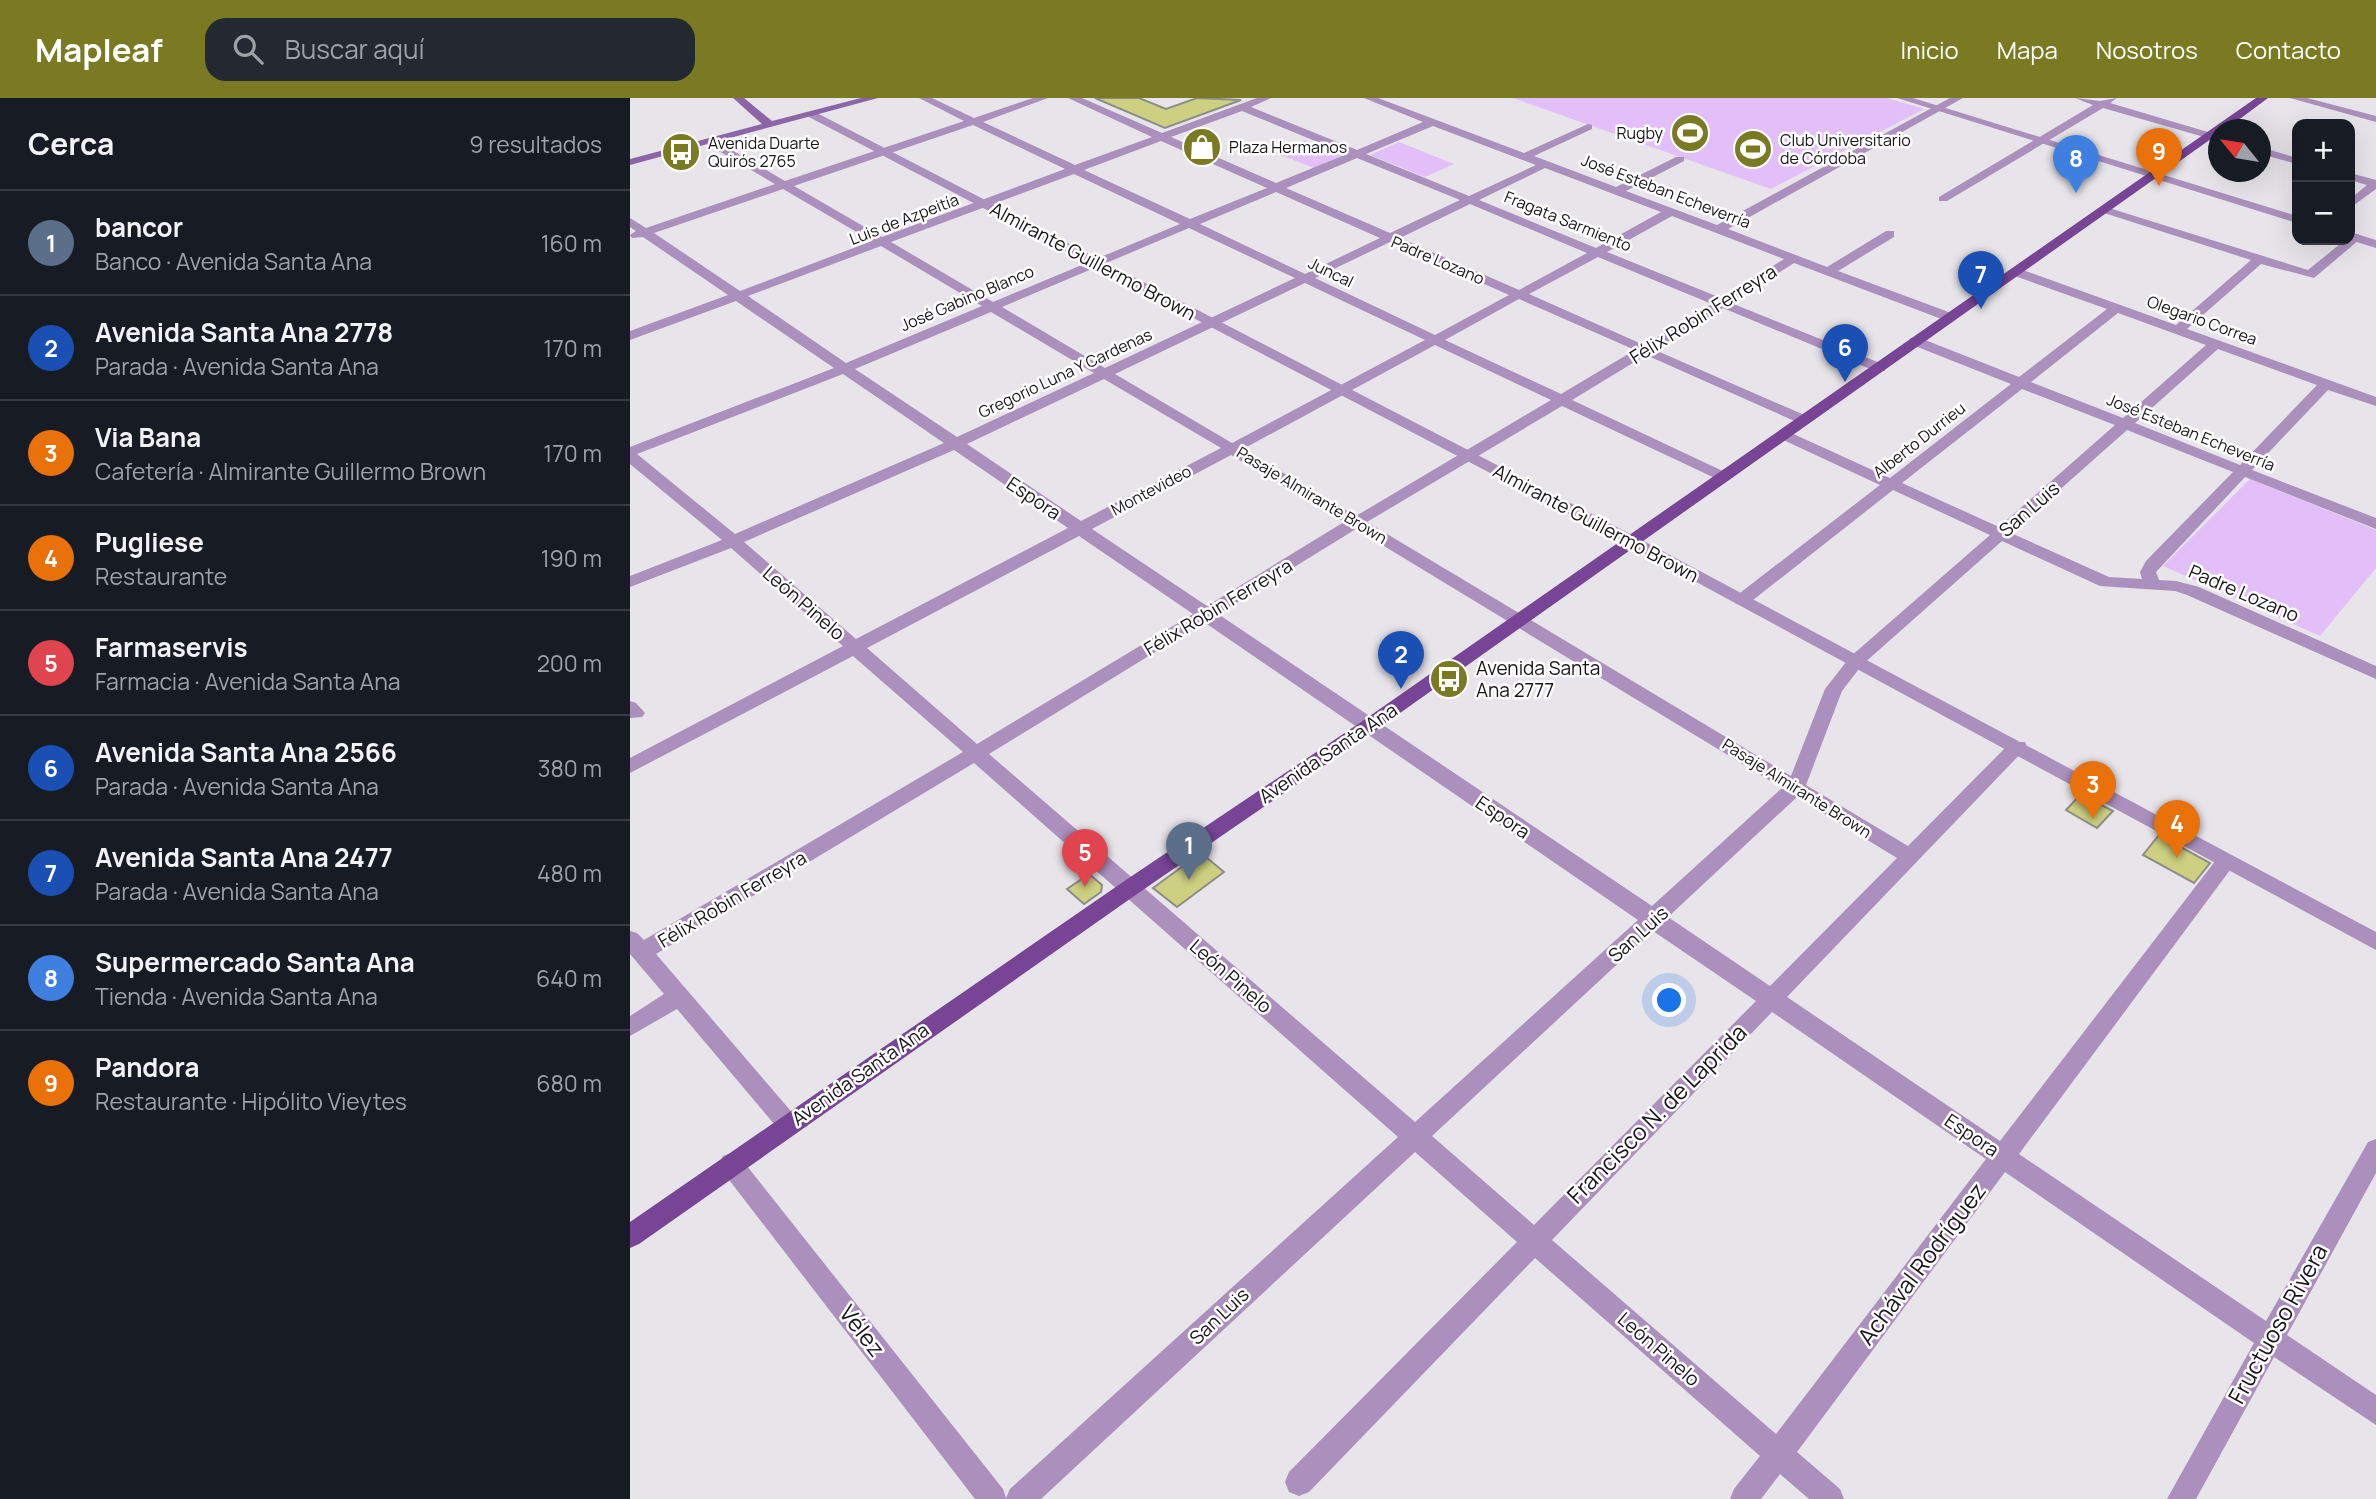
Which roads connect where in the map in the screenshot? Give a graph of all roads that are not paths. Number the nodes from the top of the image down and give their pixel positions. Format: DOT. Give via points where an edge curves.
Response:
graph roads {
  1 [pos="738,98"];
  2 [pos="848,98"];
  3 [pos="873,98"];
  4 [pos="924,98"];
  5 [pos="1043,98"];
  6 [pos="1073,98"];
  7 [pos="1266,98"];
  8 [pos="1369,98"];
  9 [pos="1902,98"];
  10 [pos="1958,98"];
  11 [pos="2080,98"];
  12 [pos="2112,98"];
  13 [pos="2263,98"];
  14 [pos="2295,98"];
  15 [pos="2102,104"];
  16 [pos="1242,107"];
  17 [pos="1938,109"];
  18 [pos="811,114"];
  19 [pos="2237,119"];
  20 [pos="2376,119"];
  21 [pos="974,121"];
  22 [pos="766,122"];
  23 [pos="1433,122"];
  24 [pos="1588,127"];
  25 [pos="2208,135"];
  26 [pos="1162,138"];
  27 [pos="709,141"];
  28 [pos="2042,141"];
  29 [pos="2208,141"];
  30 [pos="884,151"];
  31 [pos="630,153"];
  32 [pos="2271,153"];
  33 [pos="1357,154"];
  34 [pos="1526,156"];
  35 [pos="1680,159"];
  36 [pos="2292,160"];
  37 [pos="630,162"];
  38 [pos="1546,164"];
  39 [pos="1076,170"];
  40 [pos="2153,176"];
  41 [pos="2355,177"];
  42 [pos="2376,183"];
  43 [pos="784,185"];
  44 [pos="1276,188"];
  45 [pos="1618,191"];
  46 [pos="1943,199"];
  47 [pos="1471,201"];
  48 [pos="2355,201"];
  49 [pos="987,204"];
  50 [pos="2105,209"];
  51 [pos="1671,212"];
  52 [pos="2292,218"];
  53 [pos="630,222"];
  54 [pos="1191,223"];
  55 [pos="1718,230"];
  56 [pos="1890,234"];
  57 [pos="637,235"];
  58 [pos="2355,238"];
  59 [pos="1390,240"];
  60 [pos="884,243"];
  61 [pos="2376,244"];
  62 [pos="2344,245"];
  63 [pos="1597,252"];
  64 [pos="1792,259"];
  65 [pos="2258,260"];
  66 [pos="1096,262"];
  67 [pos="1828,272"];
  68 [pos="2016,272"];
  69 [pos="1306,279"];
  70 [pos="1519,295"];
  71 [pos="739,297"];
  72 [pos="1723,303"];
  73 [pos="993,306"];
  74 [pos="2116,308"];
  75 [pos="1950,317"];
  76 [pos="1211,323"];
  77 [pos="2178,330"];
  78 [pos="630,336"];
  79 [pos="1433,341"];
  80 [pos="1915,341"];
  81 [pos="2216,344"];
  82 [pos="1646,350"];
  83 [pos="1880,368"];
  84 [pos="843,369"];
  85 [pos="1107,374"];
  86 [pos="2020,383"];
  87 [pos="2326,384"];
  88 [pos="1341,391"];
  89 [pos="1563,401"];
  90 [pos="2376,402"];
  91 [pos="1804,421"];
  92 [pos="2125,425"];
  93 [pos="1784,435"];
  94 [pos="953,445"];
  95 [pos="1232,447"];
  96 [pos="630,454"];
  97 [pos="1469,457"];
  98 [pos="2242,471"];
  99 [pos="1724,477"];
  100 [pos="1891,484"];
  101 [pos="1356,523"];
  102 [pos="2376,524"];
  103 [pos="1078,528"];
  104 [pos="2001,534"];
  105 [pos="733,541"];
  106 [pos="1632,541"];
  107 [pos="630,582"];
  108 [pos="2152,584"];
  109 [pos="1742,600"];
  110 [pos="1208,614"];
  111 [pos="1521,620"];
  112 [pos="854,647"];
  113 [pos="1856,661"];
  114 [pos="2376,673"];
  115 [pos="1370,725"];
  116 [pos="2018,747"];
  117 [pos="976,755"];
  118 [pos="630,766"];
  119 [pos="1797,787"];
  120 [pos="1910,857"];
  121 [pos="2226,861"];
  122 [pos="1129,888"];
  123 [pos="1654,920"];
  124 [pos="2376,942"];
  125 [pos="636,945"];
  126 [pos="678,997"];
  127 [pos="1770,999"];
  128 [pos="630,1027"];
  129 [pos="788,1124"];
  130 [pos="1414,1136"];
  131 [pos="2376,1150"];
  132 [pos="2003,1156"];
  133 [pos="731,1164"];
  134 [pos="630,1236"];
  135 [pos="1534,1239"];
  136 [pos="2270,1338"];
  137 [pos="2376,1411"];
  138 [pos="1779,1454"];
  139 [pos="1299,1482"];
  140 [pos="993,1499"];
  141 [pos="1020,1499"];
  142 [pos="1745,1499"];
  143 [pos="1830,1499"];
  144 [pos="2181,1499"];
  1 -- 22 [label="main road"];
  2 -- 22 [label="main road"];
  3 -- 18 [label="main road"];
  4 -- 21 [label="street, Juncal"];
  5 -- 21 [label="street"];
  6 -- 26 [label="street, Padre Lozano"];
  7 -- 16 [label="street, Luis de Azpeitía"];
  8 -- 23 [label="street, José Esteban Echeverría" via="1401,105"];
  9 -- 17 [label="street"];
  10 -- 17 [label="street"];
  11 -- 15 [label="street"];
  12 -- 15 [label="street"];
  13 -- 19 [label="main road, Avenida Santa Ana"];
  14 -- 20 [label="street"];
  15 -- 25 [label="street"];
  15 -- 28 [label="street"];
  16 -- 26 [label="street, Luis de Azpeitía"];
  16 -- 33 [label="street, Fragata Sarmiento"];
  17 -- 28 [label="street"];
  17 -- 55 [label="street"];
  18 -- 22 [label="main road"];
  18 -- 30 [label="street, Almirante Guillermo Brown"];
  21 -- 30 [label="street"];
  21 -- 39 [label="street, Juncal"];
  22 -- 27 [label="main road"];
  22 -- 31 [label="main road"];
  23 -- 33 [label="street, José Gabino Blanco"];
  23 -- 34 [label="street, José Esteban Echeverría"];
  24 -- 34 [label="street"];
  26 -- 39 [label="street, Luis de Azpeitía"];
  26 -- 44 [label="street, Padre Lozano"];
  27 -- 37 [label="main road"];
  27 -- 43 [label="street, Pasaje Almirante Brown"];
  28 -- 40 [label="street"];
  28 -- 46 [label="street"];
  29 -- 40 [label="main road, Avenida Santa Ana"];
  30 -- 43 [label="street"];
  30 -- 49 [label="street, Almirante Guillermo Brown"];
  32 -- 36 [label="street"];
  33 -- 44 [label="street, José Gabino Blanco"];
  33 -- 47 [label="street, Fragata Sarmiento"];
  34 -- 38 [label="street, José Esteban Echeverría"];
  35 -- 45 [label="street"];
  38 -- 45 [label="street, José Esteban Echeverría"];
  38 -- 47 [label="street, Gregorio Luna Y Cardenas"];
  39 -- 49 [label="street, Luis de Azpeitía"];
  39 -- 54 [label="street, Juncal"];
  40 -- 50 [label="main road, Avenida Santa Ana"];
  40 -- 52 [label="street"];
  41 -- 42 [label="street"];
  42 -- 48 [label="street"];
  43 -- 57 [label="street"];
  43 -- 60 [label="street, Pasaje Almirante Brown"];
  44 -- 54 [label="street, José Gabino Blanco"];
  44 -- 59 [label="street, Padre Lozano"];
  45 -- 51 [label="street, José Esteban Echeverría"];
  47 -- 59 [label="street, Gregorio Luna Y Cardenas"];
  47 -- 63 [label="street, Fragata Sarmiento"];
  49 -- 60 [label="street, Luis de Azpeitía"];
  49 -- 66 [label="street, Almirante Guillermo Brown"];
  50 -- 65 [label="street"];
  50 -- 68 [label="main road, Avenida Santa Ana"];
  51 -- 55 [label="street, José Esteban Echeverría"];
  51 -- 63 [label="street, Montevideo"];
  53 -- 57 [label="street, Espora"];
  54 -- 66 [label="street, José Gabino Blanco"];
  54 -- 69 [label="street, Juncal"];
  55 -- 64 [label="street, José Esteban Echeverría"];
  56 -- 67 [label="street"];
  57 -- 71 [label="street, Espora"];
  58 -- 61 [label="street"];
  59 -- 69 [label="street, Gregorio Luna Y Cardenas"];
  59 -- 70 [label="street, Padre Lozano"];
  60 -- 71 [label="street, Luis de Azpeitía"];
  60 -- 73 [label="street, Pasaje Almirante Brown"];
  62 -- 65 [label="street" via="2314,274"];
  63 -- 70 [label="street, Montevideo"];
  63 -- 72 [label="street, Fragata Sarmiento"];
  64 -- 67 [label="street, José Esteban Echeverría"];
  64 -- 72 [label="street, Félix Robin Ferreyra"];
  65 -- 77 [label="street"];
  66 -- 73 [label="street, José Gabino Blanco"];
  66 -- 76 [label="street, Almirante Guillermo Brown"];
  67 -- 75 [label="street, José Esteban Echeverría"];
  68 -- 74 [label="street, Olegario Correa"];
  68 -- 75 [label="main road, Avenida Santa Ana"];
  69 -- 76 [label="street, Gregorio Luna Y Cardenas"];
  69 -- 79 [label="street, Juncal"];
  70 -- 79 [label="street, Montevideo"];
  70 -- 82 [label="street, Padre Lozano"];
  71 -- 78 [label="street, Luis de Azpeitía"];
  71 -- 84 [label="street, Espora"];
  72 -- 82 [label="street, Félix Robin Ferreyra"];
  72 -- 83 [label="street, Fragata Sarmiento"];
  73 -- 84 [label="street, José Gabino Blanco"];
  73 -- 85 [label="street, Pasaje Almirante Brown"];
  74 -- 77 [label="street, Olegario Correa"];
  74 -- 86 [label="street, Alberto Durrieu"];
  75 -- 80 [label="main road, Avenida Santa Ana"];
  76 -- 85 [label="street, Gregorio Luna Y Cardenas"];
  76 -- 88 [label="street, Almirante Guillermo Brown"];
  77 -- 81 [label="street, Olegario Correa"];
  79 -- 88 [label="street, Montevideo"];
  79 -- 89 [label="street, Juncal"];
  80 -- 83 [label="main road, Avenida Santa Ana"];
  80 -- 86 [label="street, José Esteban Echeverría"];
  81 -- 87 [label="street, Olegario Correa"];
  81 -- 92 [label="street, San Luis"];
  82 -- 89 [label="street, Félix Robin Ferreyra"];
  82 -- 91 [label="street, Padre Lozano"];
  83 -- 91 [label="main road, Avenida Santa Ana"];
  84 -- 94 [label="street, Espora"];
  84 -- 96 [label="street, José Gabino Blanco"];
  85 -- 94 [label="street, Gregorio Luna Y Cardenas"];
  85 -- 95 [label="street, Pasaje Almirante Brown"];
  86 -- 92 [label="street, José Esteban Echeverría"];
  86 -- 100 [label="street, Alberto Durrieu"];
  87 -- 90 [label="street, Olegario Correa"];
  87 -- 98 [label="street"];
  88 -- 95 [label="street, Montevideo"];
  88 -- 97 [label="street, Almirante Guillermo Brown"];
  89 -- 97 [label="street, Félix Robin Ferreyra"];
  89 -- 99 [label="street, Juncal"];
  91 -- 93 [label="main road, Avenida Santa Ana"];
  92 -- 98 [label="street, José Esteban Echeverría"];
  92 -- 104 [label="street, San Luis"];
  93 -- 99 [label="main road, Avenida Santa Ana"];
  93 -- 100 [label="street, Padre Lozano"];
  94 -- 103 [label="street, Espora"];
  94 -- 105 [label="street, Gregorio Luna Y Cardenas"];
  95 -- 101 [label="street, Pasaje Almirante Brown"];
  95 -- 103 [label="street, Montevideo"];
  96 -- 105 [label="street, León Pinelo"];
  97 -- 101 [label="street, Félix Robin Ferreyra"];
  97 -- 106 [label="street, Almirante Guillermo Brown"];
  98 -- 102 [label="street, José Esteban Echeverría"];
  98 -- 108 [label="street" via="2152,565 2148,572"];
  99 -- 106 [label="main road, Avenida Santa Ana"];
  100 -- 104 [label="street, Padre Lozano"];
  100 -- 109 [label="street, Alberto Durrieu"];
  101 -- 110 [label="street, Félix Robin Ferreyra"];
  101 -- 111 [label="street, Pasaje Almirante Brown"];
  103 -- 110 [label="street, Espora"];
  103 -- 112 [label="street, Montevideo"];
  104 -- 108 [label="street, Padre Lozano" via="2106,582"];
  104 -- 113 [label="street, San Luis"];
  105 -- 107 [label="street, Gregorio Luna Y Cardenas"];
  105 -- 112 [label="street, León Pinelo"];
  106 -- 109 [label="street, Almirante Guillermo Brown"];
  106 -- 111 [label="main road, Avenida Santa Ana"];
  108 -- 114 [label="street, Padre Lozano" via="2193,591"];
  109 -- 113 [label="street, Almirante Guillermo Brown"];
  110 -- 115 [label="street, Espora"];
  110 -- 117 [label="street, Félix Robin Ferreyra"];
  111 -- 115 [label="main road, Avenida Santa Ana"];
  111 -- 119 [label="street, Pasaje Almirante Brown"];
  112 -- 117 [label="street, León Pinelo"];
  112 -- 118 [label="street, Montevideo"];
  113 -- 116 [label="street, Almirante Guillermo Brown"];
  113 -- 119 [label="street, San Luis" via="1834,690"];
  115 -- 122 [label="main road, Avenida Santa Ana"];
  115 -- 123 [label="street, Espora"];
  116 -- 120 [label="street, Francisco N. de Laprida"];
  116 -- 121 [label="street, Almirante Guillermo Brown"];
  117 -- 122 [label="street, León Pinelo"];
  117 -- 125 [label="street, Félix Robin Ferreyra"];
  119 -- 120 [label="street, Pasaje Almirante Brown"];
  119 -- 123 [label="street, San Luis"];
  120 -- 127 [label="street, Francisco N. de Laprida"];
  121 -- 124 [label="street, Almirante Guillermo Brown"];
  121 -- 132 [label="street, Achával Rodríguez"];
  122 -- 129 [label="main road, Avenida Santa Ana"];
  122 -- 130 [label="street, León Pinelo"];
  123 -- 127 [label="street, Espora"];
  123 -- 130 [label="street, San Luis"];
  125 -- 126 [label="street"];
  126 -- 128 [label="street"];
  126 -- 129 [label="street"];
  127 -- 132 [label="street, Espora"];
  127 -- 135 [label="street, Francisco N. de Laprida"];
  129 -- 133 [label="main road, Avenida Santa Ana"];
  130 -- 135 [label="street, León Pinelo"];
  130 -- 141 [label="street, San Luis"];
  131 -- 136 [label="street, Fructuoso Rivera"];
  132 -- 136 [label="street, Espora"];
  132 -- 138 [label="street, Achával Rodríguez"];
  133 -- 134 [label="main road, Avenida Santa Ana"];
  133 -- 140 [label="street, Vélez"];
  135 -- 138 [label="street, León Pinelo"];
  135 -- 139 [label="street, Francisco N. de Laprida"];
  136 -- 137 [label="street, Espora"];
  136 -- 144 [label="street, Fructuoso Rivera"];
  138 -- 142 [label="street, Achával Rodríguez"];
  138 -- 143 [label="street, León Pinelo"];
}
